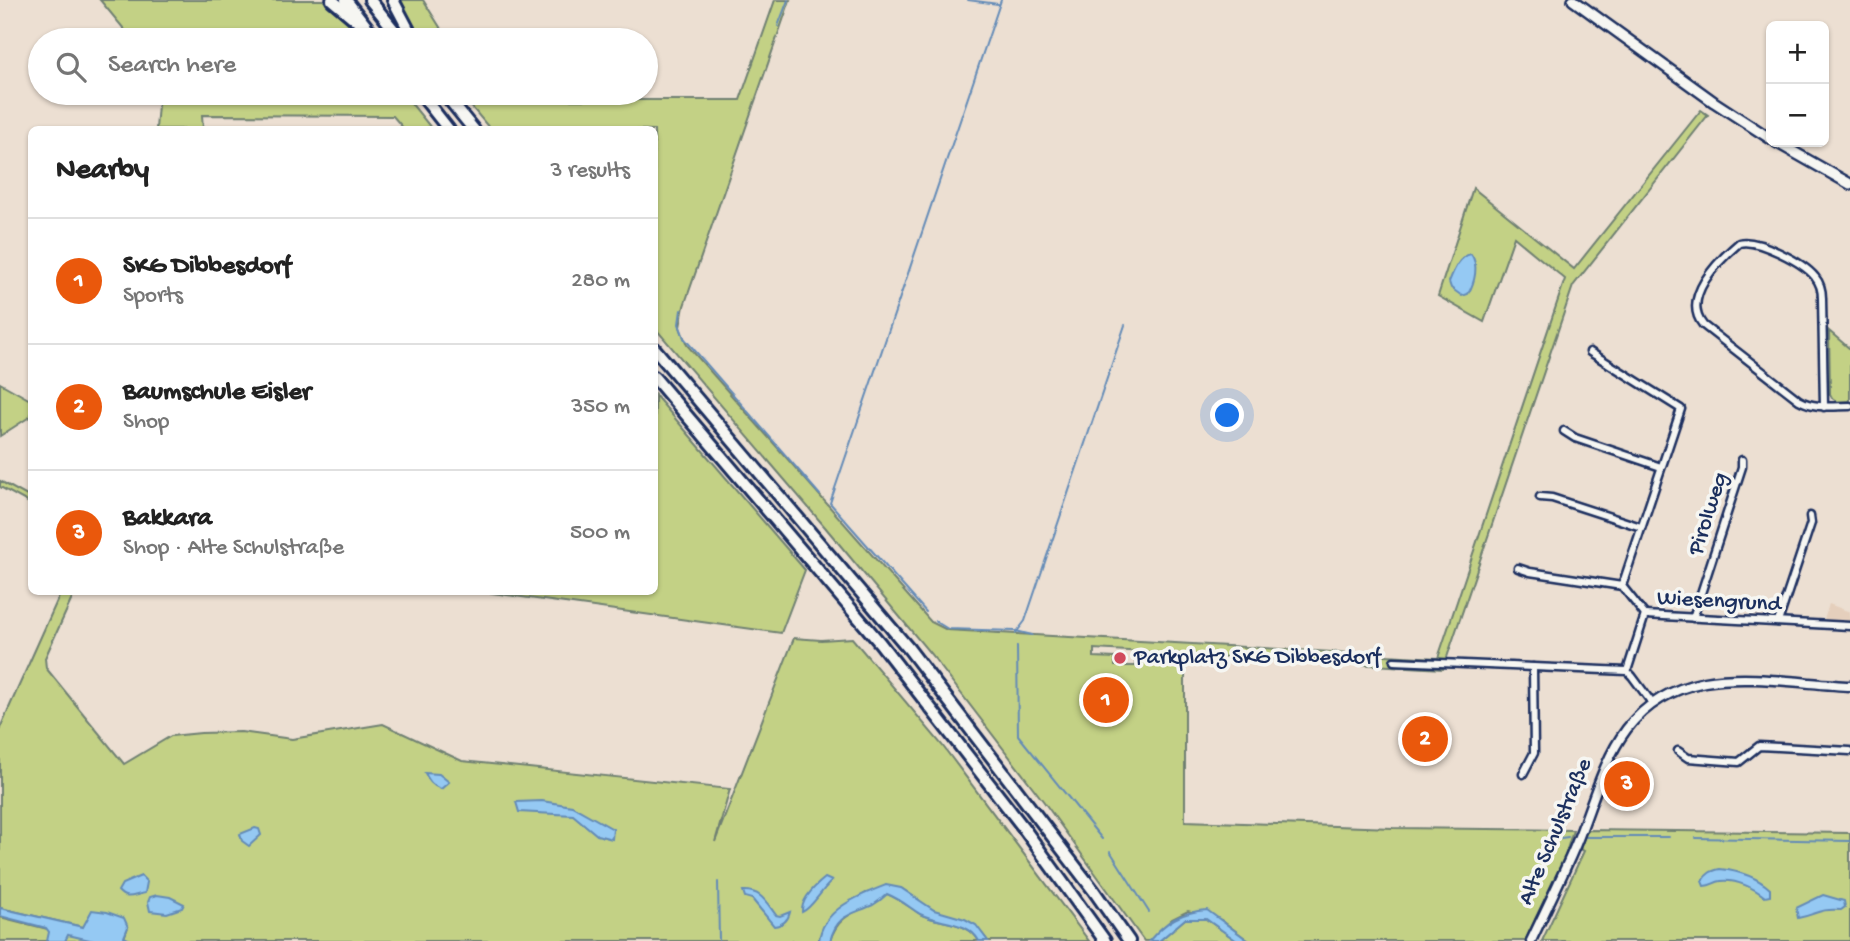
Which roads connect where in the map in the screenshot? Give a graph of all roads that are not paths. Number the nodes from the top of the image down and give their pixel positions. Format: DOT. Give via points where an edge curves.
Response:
graph roads {
  1 [pos="332,0"];
  2 [pos="346,0"];
  3 [pos="370,0"];
  4 [pos="393,0"];
  5 [pos="1573,0"];
  6 [pos="367,28"];
  7 [pos="367,28"];
  8 [pos="392,28"];
  9 [pos="408,28"];
  10 [pos="429,105"];
  11 [pos="454,105"];
  12 [pos="446,126"];
  13 [pos="471,126"];
  14 [pos="1766,136"];
  15 [pos="1785,147"];
  16 [pos="1850,184"];
  17 [pos="1590,352"];
  18 [pos="658,353"];
  19 [pos="658,382"];
  20 [pos="1850,406"];
  21 [pos="1824,407"];
  22 [pos="1564,431"];
  23 [pos="1742,460"];
  24 [pos="1661,467"];
  25 [pos="1540,497"];
  26 [pos="1811,516"];
  27 [pos="1641,527"];
  28 [pos="1518,568"];
  29 [pos="1622,586"];
  30 [pos="1645,615"];
  31 [pos="1693,618"];
  32 [pos="1778,622"];
  33 [pos="1850,625"];
  34 [pos="1394,661"];
  35 [pos="1533,667"];
  36 [pos="1627,671"];
  37 [pos="1850,685"];
  38 [pos="1652,703"];
  39 [pos="1678,751"];
  40 [pos="1850,751"];
  41 [pos="1523,774"];
  42 [pos="1105,941"];
  43 [pos="1129,941"];
  44 [pos="1531,941"];
  1 -- 6 [label="highway"];
  2 -- 7 [label="highway"];
  3 -- 8 [label="highway"];
  4 -- 9 [label="highway"];
  5 -- 14 [label="main road"];
  10 -- 12 [label="highway"];
  11 -- 13 [label="highway"];
  15 -- 16 [label="main road"];
  17 -- 24 [label="street" via="1681,409"];
  18 -- 43 [label="highway" via="909,649"];
  19 -- 42 [label="highway" via="880,643"];
  20 -- 21 [label="street"];
  21 -- 21 [label="street" via="1806,404 1793,395 1703,325 1695,310 1703,284 1739,243 1759,244 1816,278 1822,291"];
  22 -- 24 [label="street"];
  23 -- 31 [label="street, Pirolweg"];
  24 -- 27 [label="street"];
  25 -- 27 [label="street"];
  26 -- 32 [label="street"];
  27 -- 29 [label="street"];
  28 -- 29 [label="street"];
  29 -- 30 [label="street"];
  30 -- 31 [label="street, Wiesengrund"];
  30 -- 36 [label="street, Wiesengrund"];
  31 -- 32 [label="street, Wiesengrund"];
  32 -- 33 [label="street, Wiesengrund"];
  34 -- 35 [label="street"];
  35 -- 36 [label="street"];
  35 -- 41 [label="street" via="1534,753"];
  36 -- 38 [label="street"];
  37 -- 38 [label="street, Alte Schulstraße" via="1729,680 1698,684"];
  38 -- 44 [label="street, Alte Schulstraße" via="1614,746"];
  39 -- 40 [label="street" via="1688,758 1739,762 1759,746"];
}
